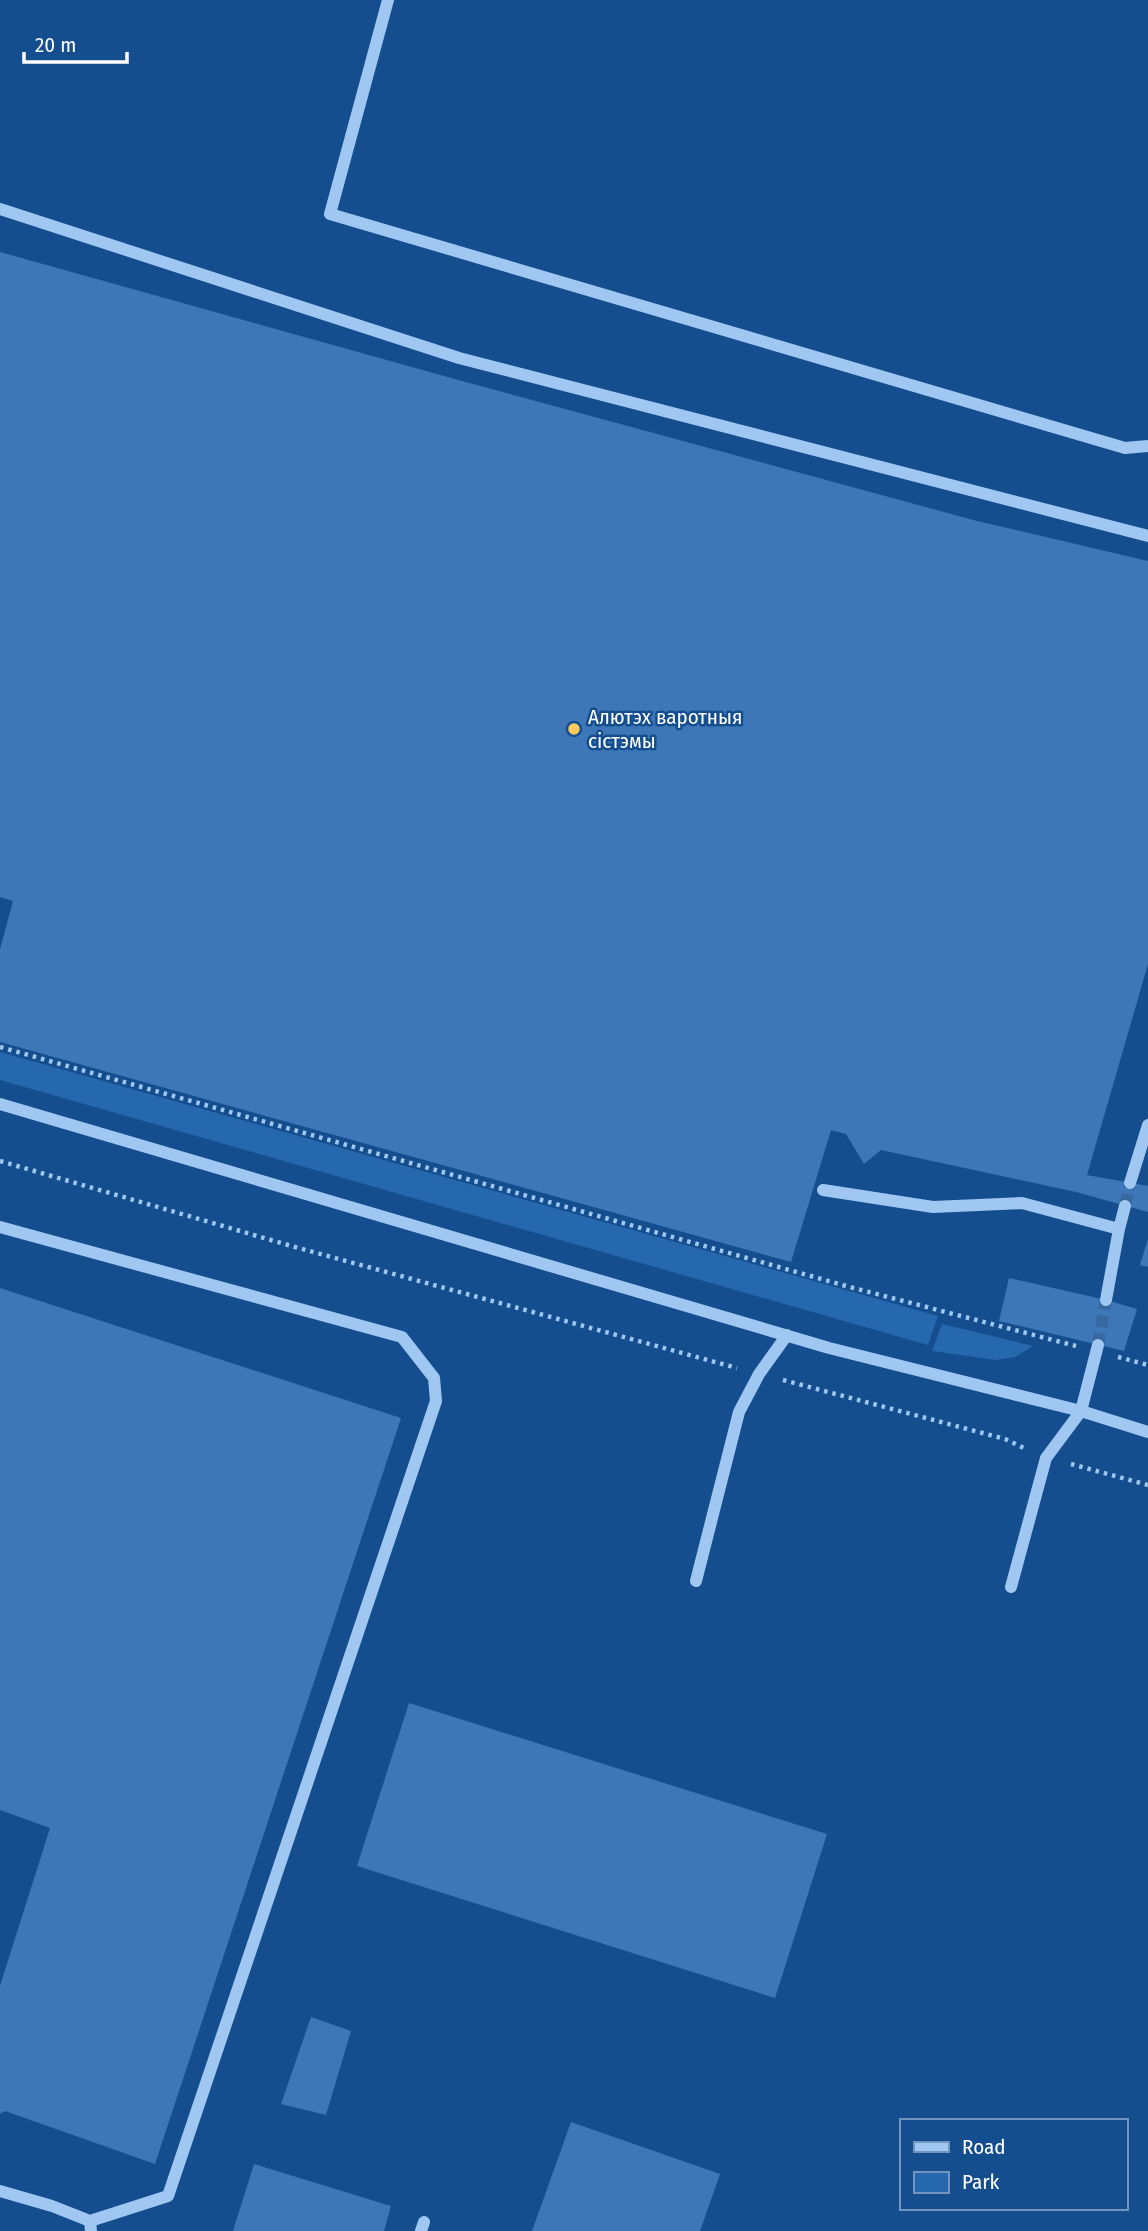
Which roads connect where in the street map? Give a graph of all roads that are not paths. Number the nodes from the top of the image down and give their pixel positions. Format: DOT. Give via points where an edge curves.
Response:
graph roads {
  1 [pos="388,0"];
  2 [pos="0,209"];
  3 [pos="1148,446"];
  4 [pos="1148,536"];
  5 [pos="0,1104"];
  6 [pos="1148,1125"];
  7 [pos="1130,1183"];
  8 [pos="823,1190"];
  9 [pos="1125,1206"];
  10 [pos="0,1227"];
  11 [pos="1119,1230"];
  12 [pos="1106,1300"];
  13 [pos="787,1335"];
  14 [pos="1097,1348"];
  15 [pos="1081,1411"];
  16 [pos="1148,1432"];
  17 [pos="696,1581"];
  18 [pos="1011,1587"];
  19 [pos="0,2191"];
  20 [pos="91,2226"];
  1 -- 3 [label="lane" via="330,214 1125,448"];
  2 -- 4 [label="lane" via="459,358"];
  5 -- 13 [label="lane"];
  6 -- 7 [label="lane"];
  8 -- 11 [label="lane" via="933,1207 1022,1203"];
  9 -- 11 [label="lane"];
  10 -- 20 [label="lane" via="402,1337 434,1378 436,1401 168,2196"];
  11 -- 12 [label="lane"];
  13 -- 15 [label="lane"];
  13 -- 17 [label="lane" via="739,1412"];
  14 -- 15 [label="lane"];
  15 -- 16 [label="lane"];
  15 -- 18 [label="lane" via="1045,1458"];
  19 -- 20 [label="lane" via="52,2206"];
}
